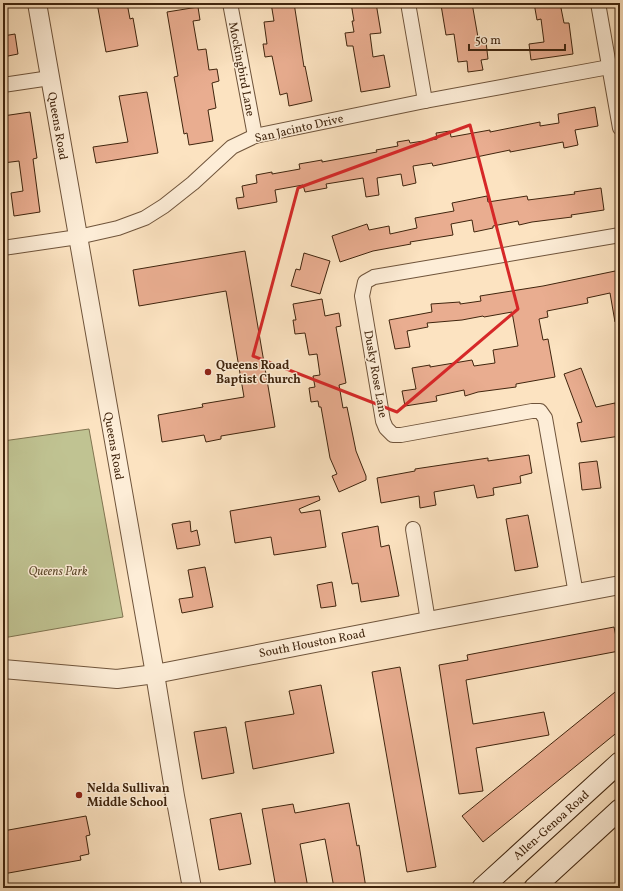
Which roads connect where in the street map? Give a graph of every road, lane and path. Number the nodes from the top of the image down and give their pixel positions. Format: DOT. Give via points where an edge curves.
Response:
graph roads {
  1 [pos="37,3"];
  2 [pos="230,3"];
  3 [pos="408,3"];
  4 [pos="598,3"];
  5 [pos="615,66"];
  6 [pos="50,78"];
  7 [pos="3,85"];
  8 [pos="425,101"];
  9 [pos="620,128"];
  10 [pos="255,136"];
  11 [pos="620,235"];
  12 [pos="78,238"];
  13 [pos="3,248"];
  14 [pos="413,530"];
  15 [pos="620,585"];
  16 [pos="576,594"];
  17 [pos="428,621"];
  18 [pos="3,669"];
  19 [pos="155,674"];
  20 [pos="620,762"];
  21 [pos="620,809"];
  22 [pos="192,888"];
  23 [pos="482,888"];
  24 [pos="534,888"];
  1 -- 6 [label="street, Queens Road"];
  2 -- 10 [label="street, Mockingbird Lane"];
  3 -- 8 [label="street"];
  4 -- 5 [label="street"];
  5 -- 8 [label="street, San Jacinto Drive"];
  5 -- 9 [label="street"];
  6 -- 7 [label="street"];
  6 -- 12 [label="street, Queens Road"];
  8 -- 10 [label="street, San Jacinto Drive"];
  10 -- 12 [label="street, San Jacinto Drive" via="232,147 193,183 145,218"];
  11 -- 16 [label="street, Dusky Rose Lane" via="374,277 366,282 362,296 383,421 393,435 540,411 545,418"];
  12 -- 13 [label="street, San Jacinto Drive"];
  12 -- 19 [label="street, Queens Road"];
  14 -- 17 [label="street"];
  15 -- 16 [label="street, South Houston Road"];
  16 -- 17 [label="street, South Houston Road"];
  17 -- 19 [label="street, South Houston Road"];
  18 -- 19 [label="street, South Houston Road" via="117,679"];
  19 -- 22 [label="street, Queens Road"];
  20 -- 23 [label="main road, Allen-Genoa Road"];
  21 -- 24 [label="main road"];
}
